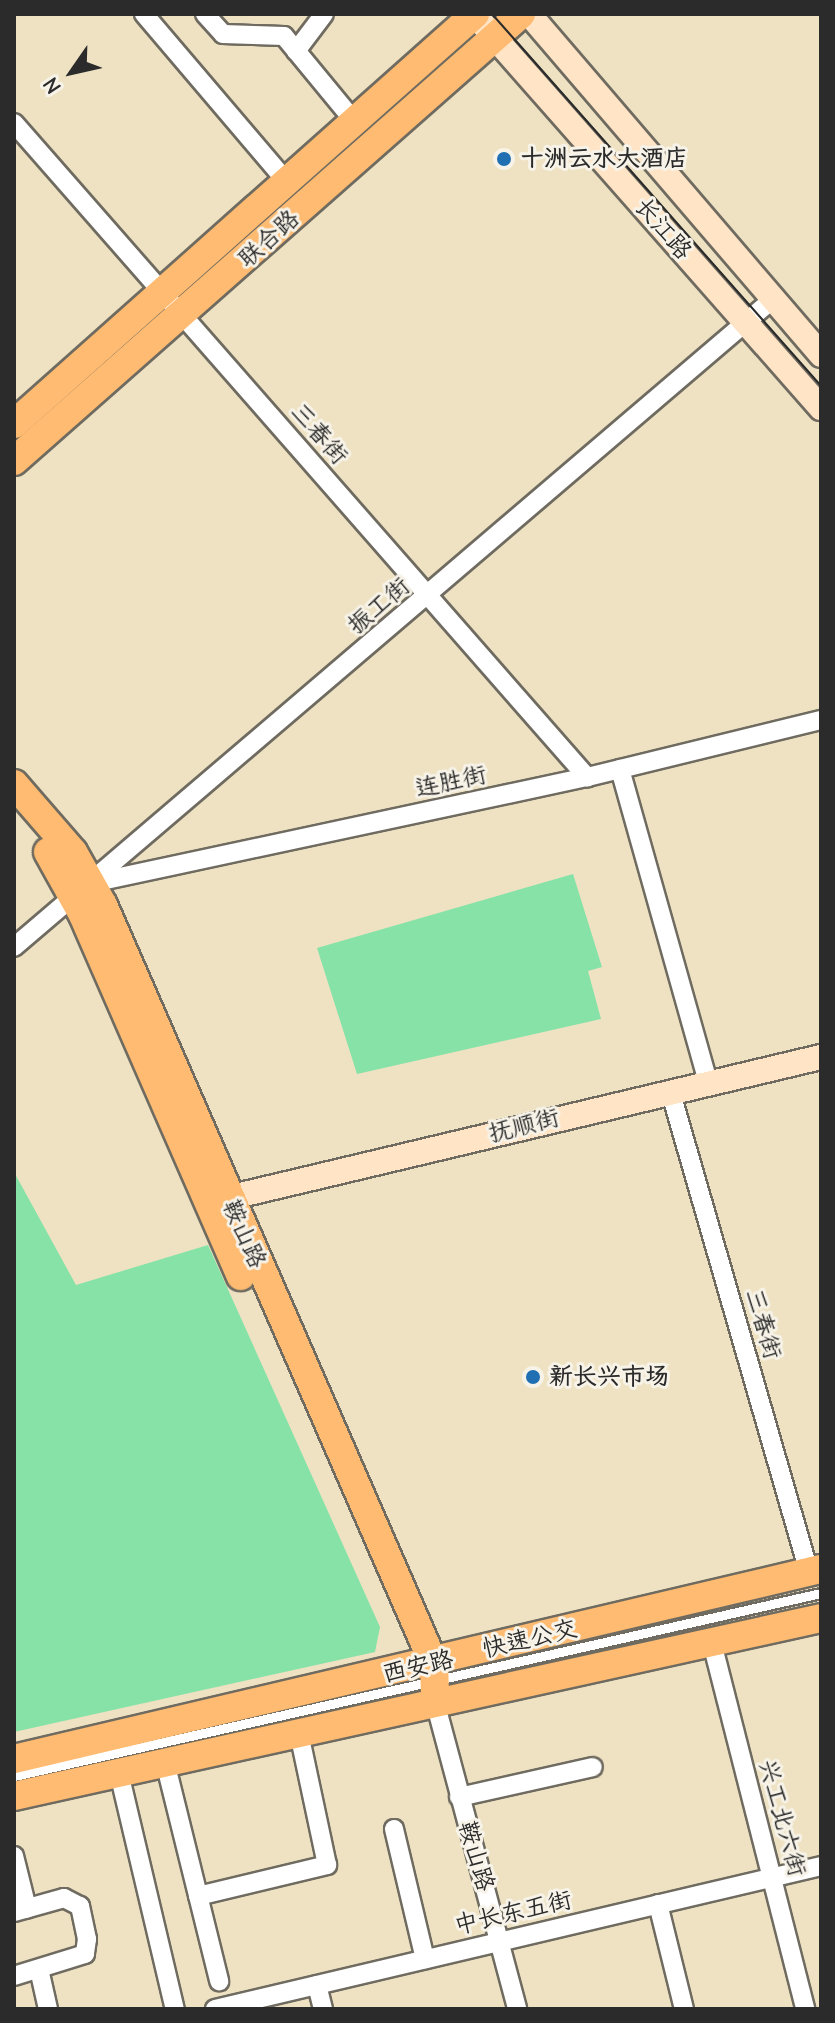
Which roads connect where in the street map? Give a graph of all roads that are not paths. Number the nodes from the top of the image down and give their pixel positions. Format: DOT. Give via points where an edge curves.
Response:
graph roads {
  1 [pos="144,14"];
  2 [pos="205,14"];
  3 [pos="324,14"];
  4 [pos="474,14"];
  5 [pos="521,14"];
  6 [pos="529,14"];
  7 [pos="495,38"];
  8 [pos="296,51"];
  9 [pos="355,122"];
  10 [pos="14,123"];
  11 [pos="287,182"];
  12 [pos="164,291"];
  13 [pos="773,299"];
  14 [pos="185,314"];
  15 [pos="745,323"];
  16 [pos="821,355"];
  17 [pos="821,408"];
  18 [pos="14,424"];
  19 [pos="14,461"];
  20 [pos="428,596"];
  21 [pos="821,720"];
  22 [pos="620,769"];
  23 [pos="587,777"];
  24 [pos="14,784"];
  25 [pos="14,813"];
  26 [pos="82,890"];
  27 [pos="14,947"];
  28 [pos="821,1057"];
  29 [pos="708,1082"];
  30 [pos="670,1090"];
  31 [pos="228,1198"];
  32 [pos="817,1578"];
  33 [pos="821,1618"];
  34 [pos="711,1639"];
  35 [pos="429,1680"];
  36 [pos="299,1733"];
  37 [pos="14,1759"];
  38 [pos="165,1762"];
  39 [pos="593,1767"];
  40 [pos="119,1773"];
  41 [pos="14,1776"];
  42 [pos="14,1796"];
  43 [pos="459,1797"];
  44 [pos="394,1829"];
  45 [pos="14,1856"];
  46 [pos="821,1866"];
  47 [pos="773,1877"];
  48 [pos="198,1896"];
  49 [pos="658,1904"];
  50 [pos="21,1910"];
  51 [pos="501,1941"];
  52 [pos="425,1959"];
  53 [pos="39,1969"];
  54 [pos="14,1976"];
  55 [pos="219,1981"];
  56 [pos="317,1985"];
  57 [pos="48,2009"];
  58 [pos="175,2009"];
  59 [pos="218,2009"];
  60 [pos="323,2009"];
  61 [pos="517,2009"];
  62 [pos="684,2009"];
  63 [pos="805,2009"];
  1 -- 11 [label="street"];
  2 -- 8 [label="street" via="223,34 284,36"];
  3 -- 8 [label="street"];
  4 -- 7 [label="main road, 长江路"];
  4 -- 9 [label="main road, 联合路"];
  5 -- 7 [label="main road, 联合路"];
  6 -- 13 [label="main road, 长江路"];
  7 -- 14 [label="main road, 联合路"];
  7 -- 15 [label="main road, 长江路"];
  8 -- 9 [label="street"];
  9 -- 11 [label="main road, 联合路"];
  10 -- 12 [label="street, 三春街"];
  11 -- 12 [label="main road, 联合路"];
  12 -- 14 [label="street, 三春街"];
  12 -- 18 [label="main road, 联合路"];
  13 -- 15 [label="street, 振工街"];
  13 -- 16 [label="main road, 长江路"];
  14 -- 19 [label="main road, 联合路"];
  14 -- 20 [label="street, 三春街"];
  15 -- 17 [label="main road, 长江路"];
  15 -- 20 [label="street, 振工街"];
  20 -- 23 [label="street, 三春街"];
  20 -- 26 [label="street, 振工街"];
  21 -- 22 [label="street, 连胜街"];
  22 -- 23 [label="street, 连胜街"];
  22 -- 29 [label="street"];
  23 -- 26 [label="street, 连胜街"];
  24 -- 26 [label="main road, 鞍山路" via="73,852"];
  25 -- 26 [label="main road, 鞍山路"];
  26 -- 27 [label="street, 振工街"];
  26 -- 31 [label="main road, 鞍山路"];
  26 -- 35 [label="main road, 鞍山路"];
  28 -- 29 [label="main road, 抚顺街"];
  29 -- 30 [label="main road, 抚顺街"];
  30 -- 31 [label="main road, 抚顺街"];
  30 -- 32 [label="street, 三春街"];
  31 -- 35 [label="main road, 鞍山路"];
  32 -- 35 [label="main road, 西安路"];
  33 -- 34 [label="main road, 西安路"];
  34 -- 35 [label="main road, 西安路"];
  34 -- 47 [label="street, 兴工北六街"];
  35 -- 36 [label="main road, 西安路"];
  35 -- 37 [label="main road, 西安路"];
  35 -- 41 [label="lane"];
  35 -- 43 [label="street, 鞍山路"];
  36 -- 38 [label="main road, 西安路"];
  36 -- 48 [label="street" via="327,1865"];
  38 -- 40 [label="main road, 西安路"];
  38 -- 48 [label="street"];
  39 -- 43 [label="street"];
  40 -- 42 [label="main road, 西安路"];
  40 -- 58 [label="street"];
  43 -- 51 [label="street, 鞍山路"];
  44 -- 52 [label="street"];
  45 -- 50 [label="street"];
  46 -- 47 [label="street, 中长东五街"];
  47 -- 49 [label="street, 中长东五街"];
  47 -- 63 [label="street, 兴工北六街"];
  48 -- 55 [label="street"];
  49 -- 51 [label="street, 中长东五街"];
  49 -- 62 [label="street"];
  50 -- 53 [label="street" via="64,1898 80,1906 85,1954"];
  51 -- 52 [label="street, 中长东五街"];
  51 -- 61 [label="street, 鞍山路"];
  52 -- 56 [label="street, 中长东五街"];
  53 -- 54 [label="street"];
  53 -- 57 [label="street"];
  56 -- 59 [label="street, 中长东五街"];
  56 -- 60 [label="street"];
}
